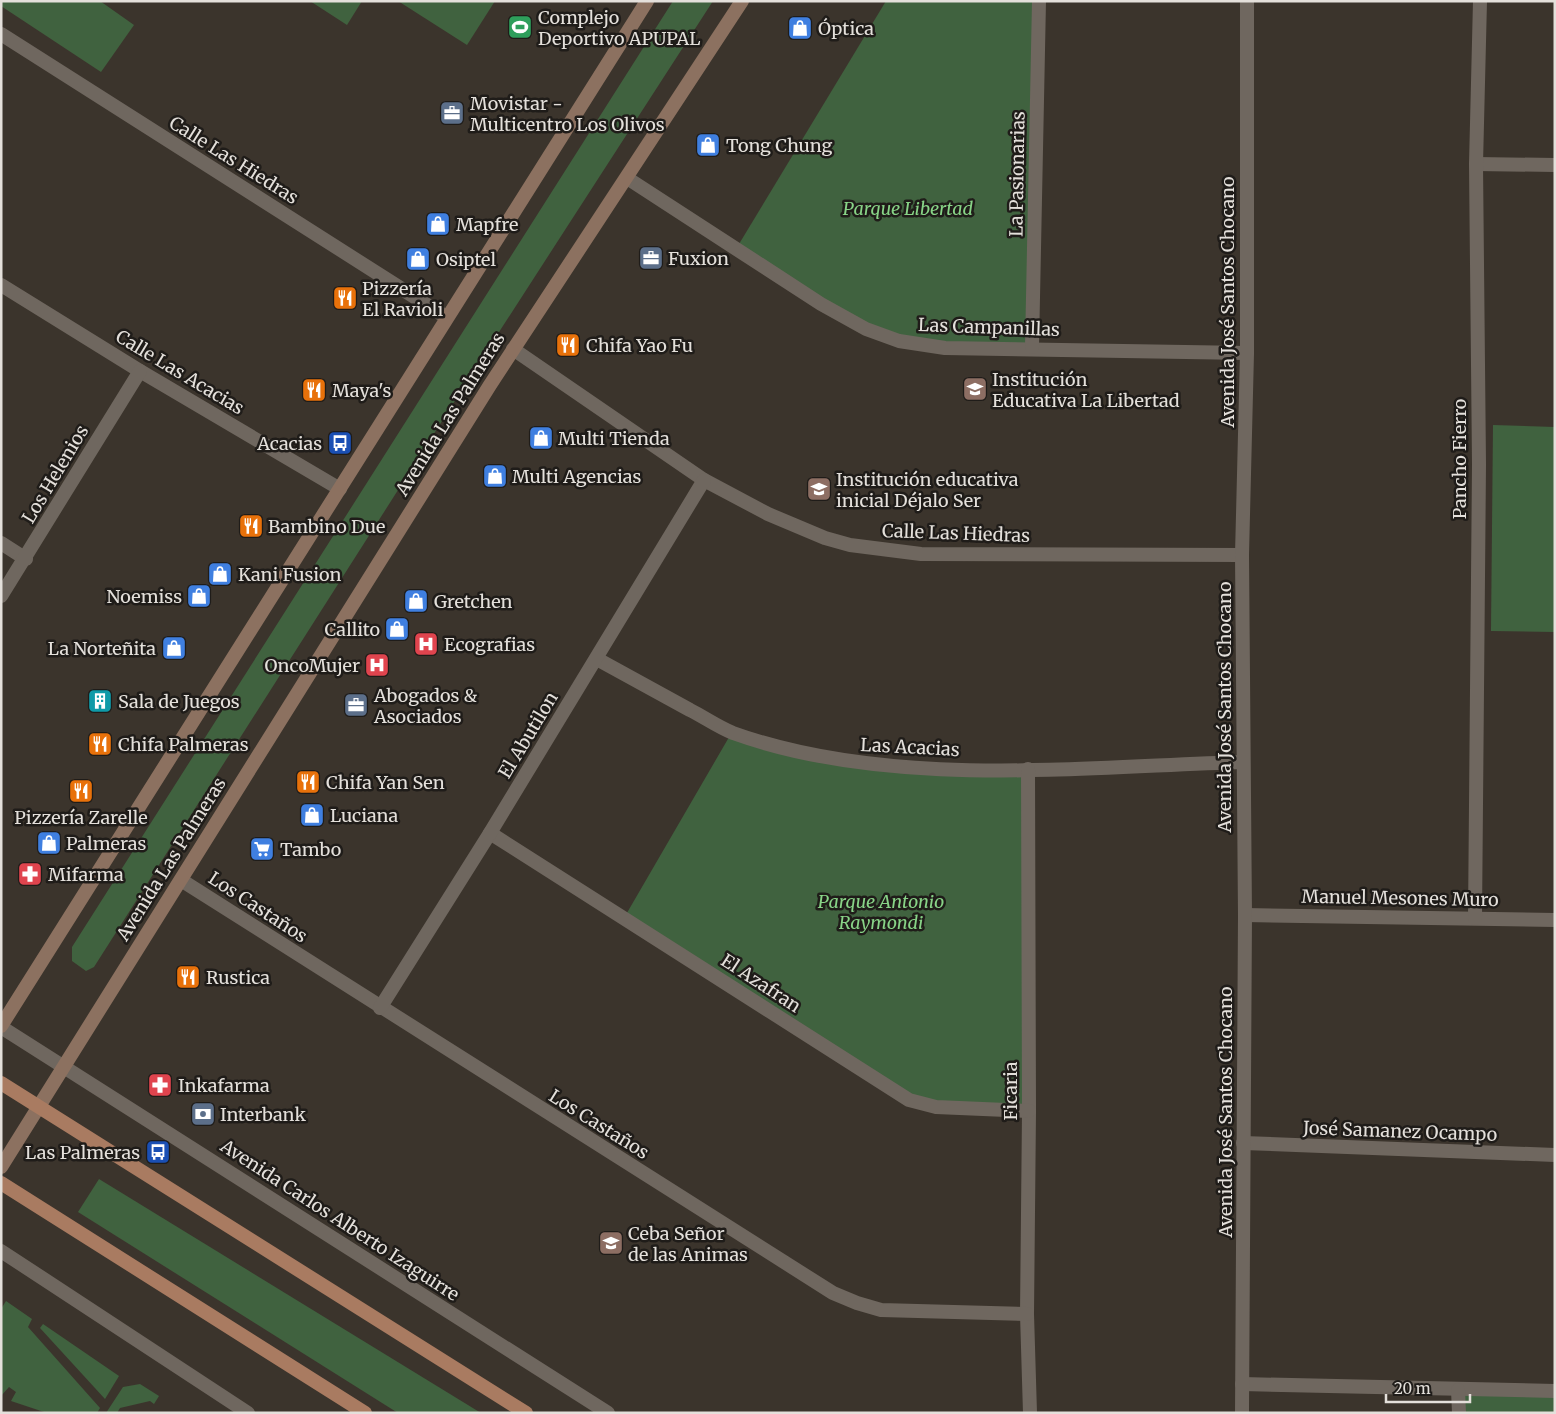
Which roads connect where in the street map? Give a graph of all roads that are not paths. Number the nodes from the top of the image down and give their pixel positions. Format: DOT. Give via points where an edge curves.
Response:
graph roads {
  1 [pos="647,1"];
  2 [pos="742,1"];
  3 [pos="1039,1"];
  4 [pos="1246,1"];
  5 [pos="1480,1"];
  6 [pos="1,34"];
  7 [pos="1476,164"];
  8 [pos="1555,165"];
  9 [pos="627,178"];
  10 [pos="1,285"];
  11 [pos="446,317"];
  12 [pos="1032,347"];
  13 [pos="513,349"];
  14 [pos="1247,353"];
  15 [pos="140,371"];
  16 [pos="704,480"];
  17 [pos="340,489"];
  18 [pos="1,543"];
  19 [pos="1242,555"];
  20 [pos="26,559"];
  21 [pos="1,596"];
  22 [pos="597,659"];
  23 [pos="1243,762"];
  24 [pos="1028,769"];
  25 [pos="490,833"];
  26 [pos="181,880"];
  27 [pos="1245,915"];
  28 [pos="1476,918"];
  29 [pos="1555,920"];
  30 [pos="380,1008"];
  31 [pos="1,1026"];
  32 [pos="65,1067"];
  33 [pos="1,1083"];
  34 [pos="39,1108"];
  35 [pos="1029,1111"];
  36 [pos="1244,1144"];
  37 [pos="1555,1156"];
  38 [pos="1,1167"];
  39 [pos="1,1183"];
  40 [pos="1,1251"];
  41 [pos="1026,1314"];
  42 [pos="1242,1384"];
  43 [pos="1458,1390"];
  44 [pos="1555,1391"];
  45 [pos="248,1413"];
  46 [pos="365,1413"];
  47 [pos="526,1413"];
  48 [pos="608,1413"];
  49 [pos="1030,1413"];
  50 [pos="1242,1413"];
  51 [pos="1459,1413"];
  1 -- 11 [label="main road"];
  2 -- 9 [label="main road, Avenida Las Palmeras"];
  3 -- 12 [label="street, La Pasionarias"];
  4 -- 14 [label="street, Avenida José Santos Chocano"];
  5 -- 7 [label="street, Pancho Fierro"];
  6 -- 11 [label="street, Calle Las Hiedras"];
  7 -- 8 [label="street"];
  7 -- 28 [label="street, Pancho Fierro" via="1479,472"];
  9 -- 12 [label="street, Las Campanillas" via="821,304 866,329 922,346"];
  9 -- 13 [label="main road, Avenida Las Palmeras"];
  10 -- 15 [label="street, Calle Las Acacias"];
  11 -- 17 [label="main road"];
  12 -- 14 [label="street, Las Campanillas"];
  13 -- 16 [label="street, Calle Las Hiedras"];
  13 -- 26 [label="main road, Avenida Las Palmeras"];
  14 -- 19 [label="street, Avenida José Santos Chocano"];
  15 -- 17 [label="street, Calle Las Acacias"];
  15 -- 20 [label="street, Los Helenios"];
  16 -- 19 [label="street, Calle Las Hiedras" via="795,526 833,540 882,550 921,554"];
  16 -- 22 [label="street, El Abutilon"];
  17 -- 31 [label="main road"];
  18 -- 20 [label="street"];
  19 -- 23 [label="street, Avenida José Santos Chocano"];
  20 -- 21 [label="street, Los Helenios"];
  22 -- 24 [label="street, Las Acacias" via="732,732 794,750 893,767"];
  22 -- 25 [label="street, El Abutilon"];
  23 -- 24 [label="street, Las Acacias"];
  23 -- 27 [label="street, Avenida José Santos Chocano"];
  24 -- 35 [label="street, Ficaria"];
  25 -- 30 [label="street, El Abutilon"];
  25 -- 35 [label="street, El Azafran" via="910,1100 936,1107"];
  26 -- 30 [label="street, Los Castaños"];
  26 -- 32 [label="main road, Avenida Las Palmeras"];
  27 -- 28 [label="street, Manuel Mesones Muro"];
  27 -- 36 [label="street, Avenida José Santos Chocano"];
  28 -- 29 [label="street, Manuel Mesones Muro"];
  30 -- 41 [label="street, Los Castaños" via="833,1293 882,1310"];
  31 -- 32 [label="street, Avenida Carlos Alberto Izaguirre"];
  32 -- 34 [label="main road, Avenida Las Palmeras"];
  32 -- 48 [label="street, Avenida Carlos Alberto Izaguirre"];
  33 -- 34 [label="main road"];
  34 -- 38 [label="main road, Avenida Las Palmeras"];
  34 -- 47 [label="main road"];
  35 -- 41 [label="street, Ficaria"];
  36 -- 37 [label="street, José Samanez Ocampo"];
  36 -- 42 [label="street, Avenida José Santos Chocano"];
  39 -- 46 [label="main road"];
  40 -- 45 [label="street"];
  41 -- 49 [label="street, Ficaria"];
  42 -- 43 [label="street"];
  42 -- 50 [label="street, Avenida José Santos Chocano"];
  43 -- 44 [label="street"];
  43 -- 51 [label="street"];
}
